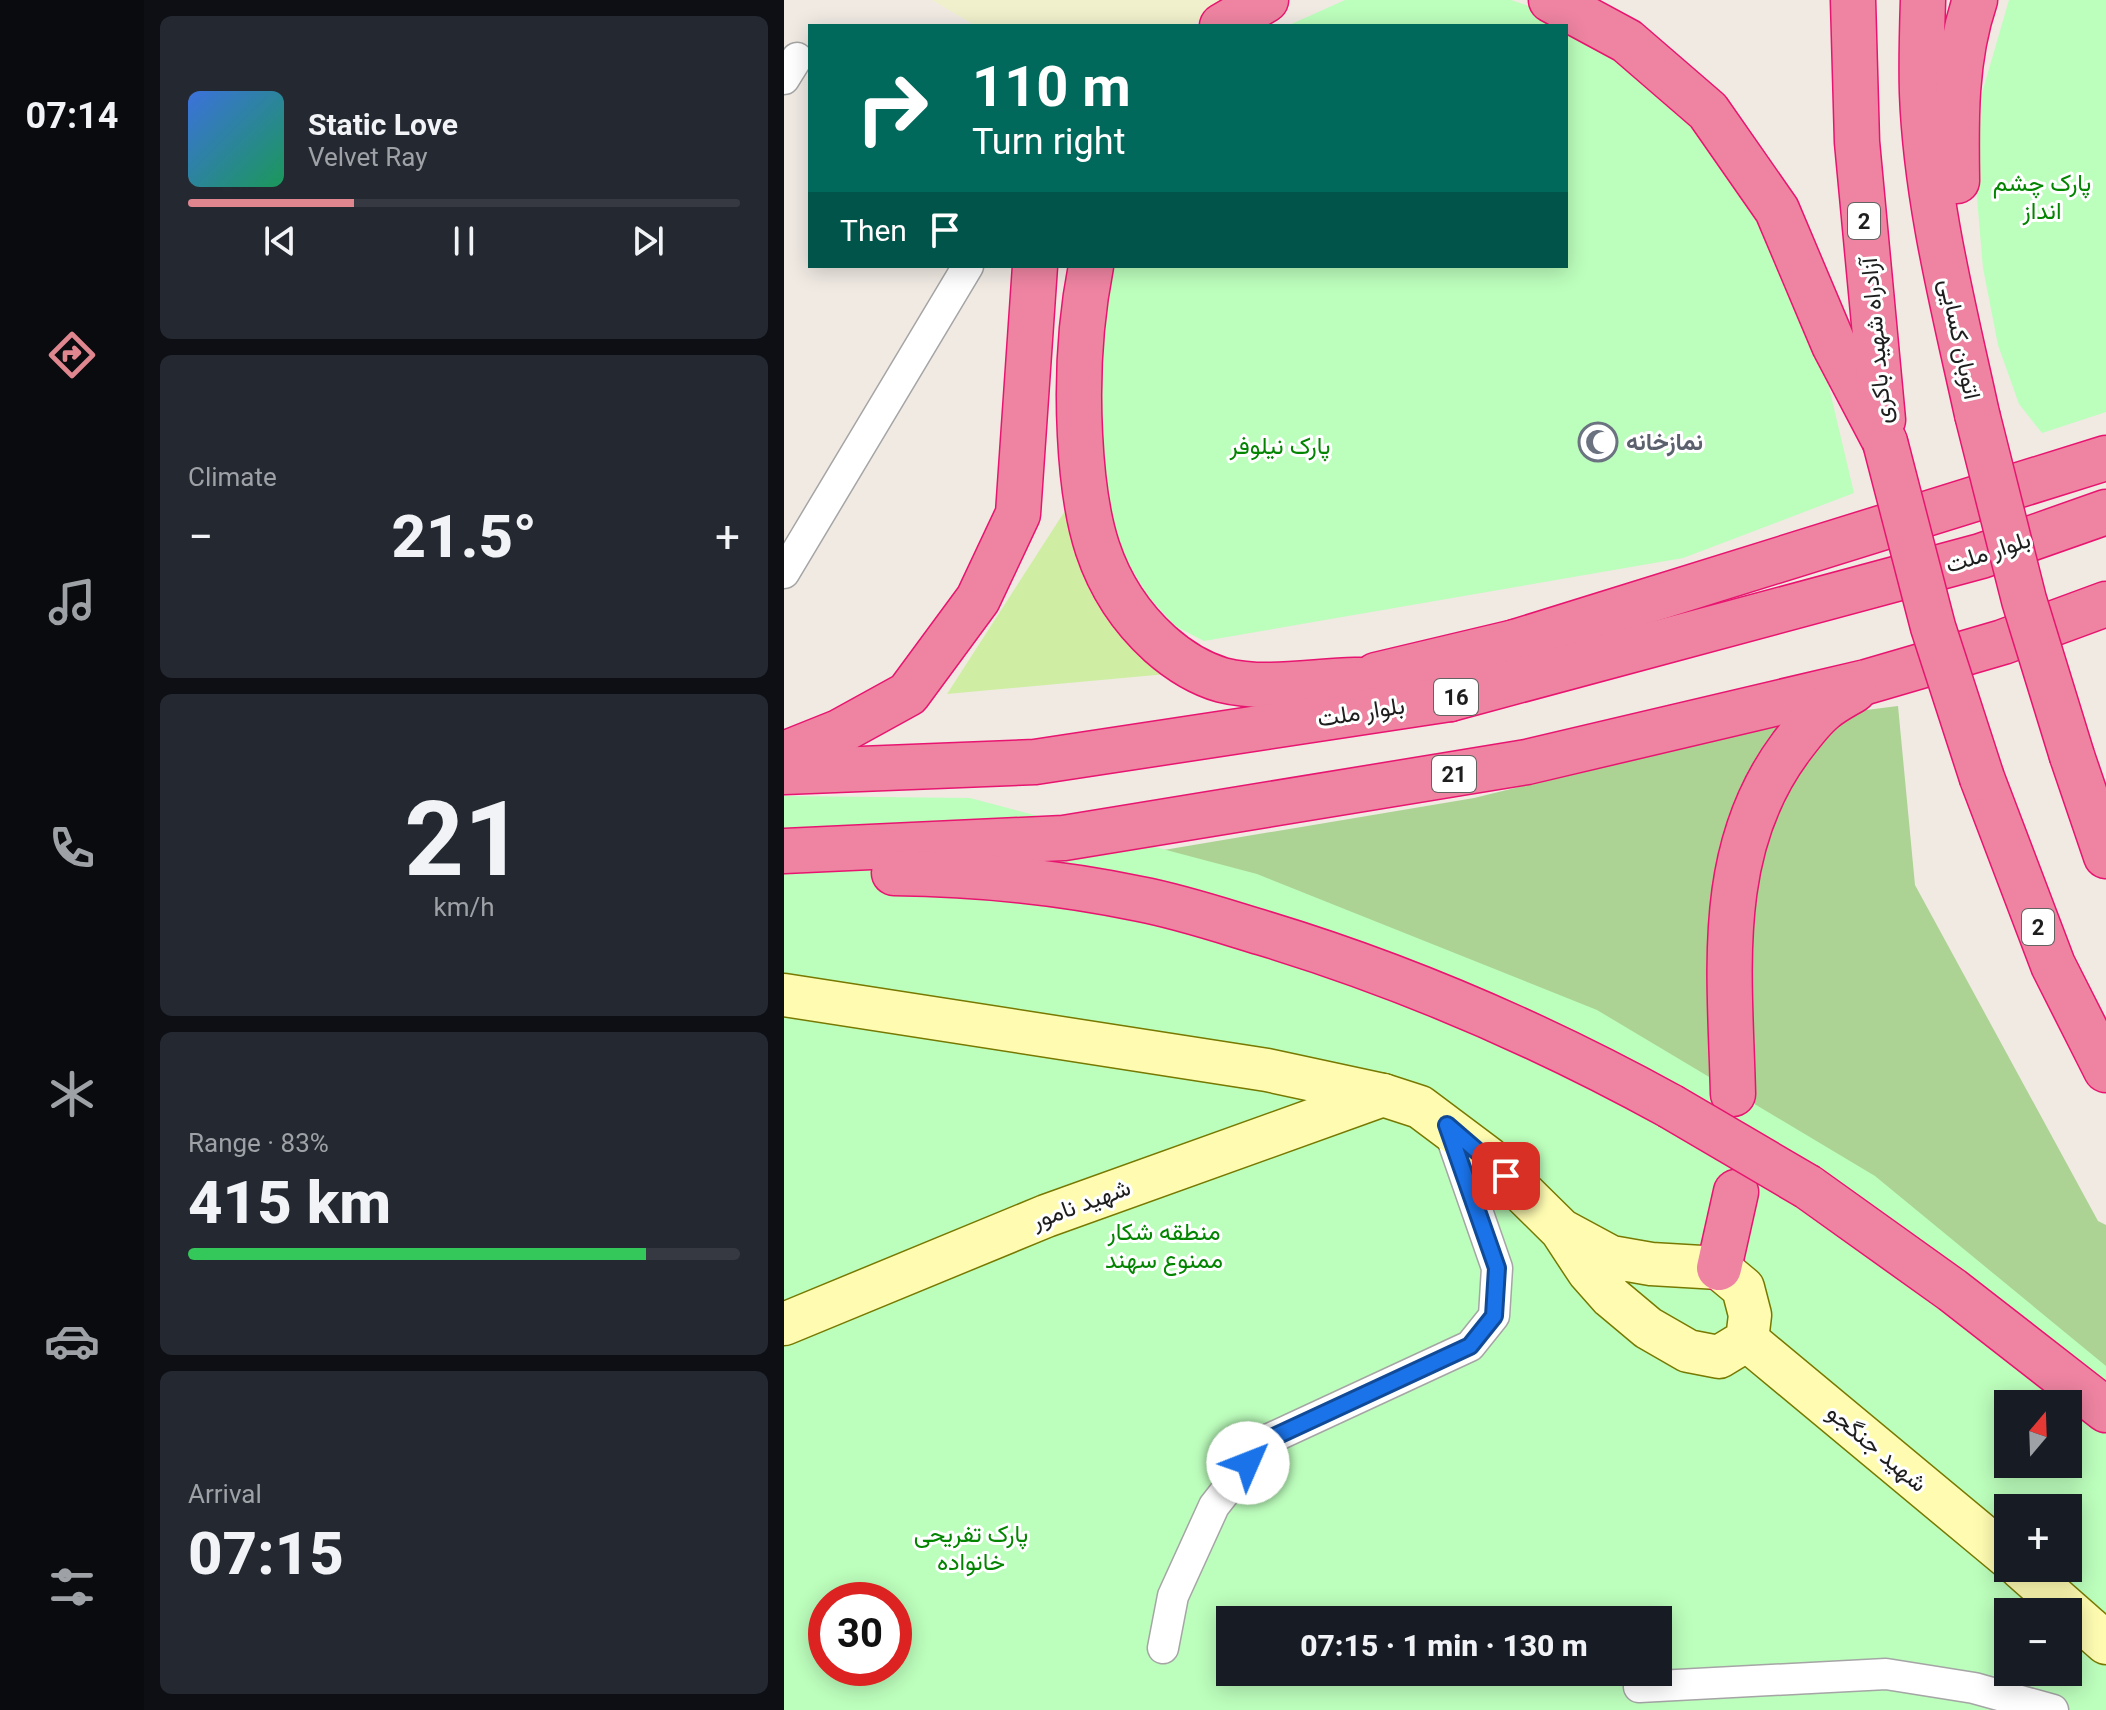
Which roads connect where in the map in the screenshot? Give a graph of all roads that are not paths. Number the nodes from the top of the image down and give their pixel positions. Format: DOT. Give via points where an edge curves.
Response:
graph roads {
  1 [pos="1266,0"];
  2 [pos="1296,0"];
  3 [pos="1551,0"];
  4 [pos="1853,0"];
  5 [pos="1923,0"];
  6 [pos="1975,0"];
  7 [pos="1225,24"];
  8 [pos="1257,24"];
  9 [pos="1943,263"];
  10 [pos="967,268"];
  11 [pos="1035,268"];
  12 [pos="1091,268"];
  13 [pos="1885,442"];
  14 [pos="2106,458"];
  15 [pos="2106,512"];
  16 [pos="784,573"];
  17 [pos="2106,604"];
  18 [pos="1515,642"];
  19 [pos="1357,680"];
  20 [pos="1866,682"];
  21 [pos="1450,699"];
  22 [pos="784,754"];
  23 [pos="784,772"];
  24 [pos="784,851"];
  25 [pos="2106,856"];
  26 [pos="784,863"];
  27 [pos="784,995"];
  28 [pos="2106,1070"];
  29 [pos="1733,1094"];
  30 [pos="1383,1095"];
  31 [pos="1447,1125"];
  32 [pos="1736,1192"];
  33 [pos="1561,1230"];
  34 [pos="1719,1268"];
  35 [pos="784,1324"];
  36 [pos="1747,1340"];
  37 [pos="2106,1410"];
  38 [pos="1994,1545"];
  39 [pos="2037,1582"];
  40 [pos="2106,1643"];
  41 [pos="1163,1648"];
  42 [pos="1639,1687"];
  43 [pos="2053,1710"];
  1 -- 7 [label="highway"];
  2 -- 8 [label="highway"];
  3 -- 13 [label="highway" via="1627,41 1708,111 1777,210 1834,345"];
  4 -- 13 [label="highway, آزادراه شهید باکری / 2" via="1857,142"];
  5 -- 9 [label="highway" via="1922,93"];
  6 -- 9 [label="highway" via="1955,108 1957,185"];
  9 -- 25 [label="highway, اتوبان کسایی, bridge" via="2024,600"];
  10 -- 16 [label="street"];
  11 -- 22 [label="highway" via="1018,514 978,599 908,694 839,732"];
  12 -- 19 [label="highway" via="1079,350 1083,491 1104,569 1122,601 1181,662 1222,680 1277,686"];
  13 -- 28 [label="highway, 2, bridge" via="1933,627 1982,778 2053,965"];
  14 -- 18 [label="highway"];
  15 -- 21 [label="highway, بلوار ملت / 16" via="1981,556"];
  17 -- 20 [label="highway, 21" via="2003,642"];
  18 -- 19 [label="highway"];
  18 -- 21 [label="highway"];
  19 -- 21 [label="highway" via="1405,684"];
  20 -- 24 [label="highway, 21" via="1527,762 1064,838"];
  20 -- 29 [label="highway" via="1824,709 1800,736 1755,807 1735,875 1729,951"];
  21 -- 23 [label="highway, بلوار ملت / 16" via="1035,762"];
  26 -- 37 [label="highway, bridge" via="834,872 1033,881 1143,899 1414,983 1592,1063 1808,1187"];
  27 -- 30 [label="street" via="1267,1070"];
  30 -- 31 [label="street" via="1420,1107"];
  30 -- 35 [label="street, شهید نامور" via="1046,1216"];
  31 -- 33 [label="street"];
  31 -- 41 [label="street" via="1497,1268 1494,1316 1470,1346 1265,1441 1214,1506 1173,1596"];
  32 -- 34 [label="highway"];
  33 -- 34 [label="street" via="1611,1257"];
  33 -- 36 [label="street" via="1611,1297 1648,1328 1688,1351 1719,1357"];
  34 -- 36 [label="street" via="1743,1288 1750,1315"];
  36 -- 38 [label="street, شهید جنگجو"];
  39 -- 40 [label="street"];
  42 -- 43 [label="street" via="1886,1674 1974,1688"];
}
